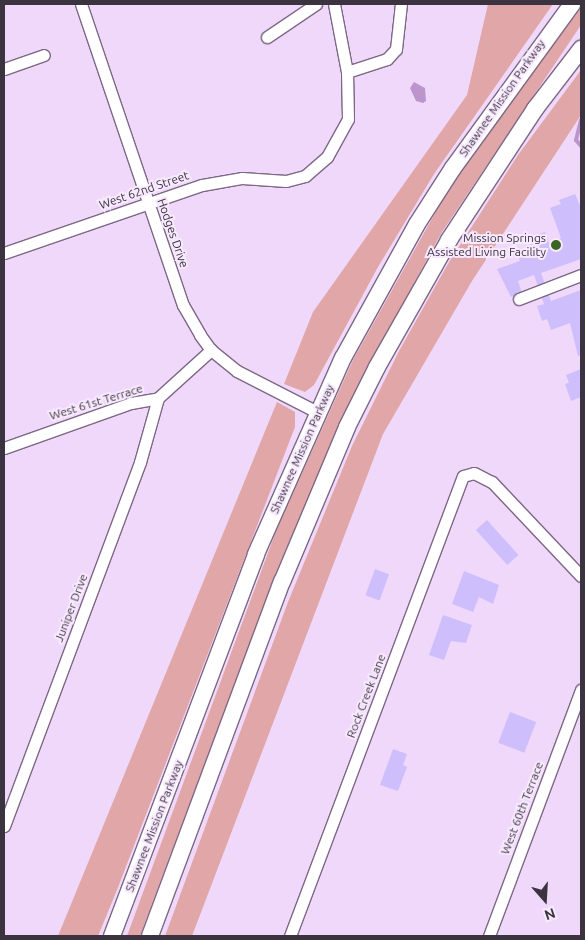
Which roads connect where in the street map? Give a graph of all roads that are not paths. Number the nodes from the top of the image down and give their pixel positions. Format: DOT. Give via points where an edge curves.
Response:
graph roads {
  1 [pos="81,4"];
  2 [pos="316,4"];
  3 [pos="334,4"];
  4 [pos="401,4"];
  5 [pos="572,4"];
  6 [pos="267,37"];
  7 [pos="581,49"];
  8 [pos="44,55"];
  9 [pos="4,69"];
  10 [pos="347,72"];
  11 [pos="149,203"];
  12 [pos="4,253"];
  13 [pos="581,275"];
  14 [pos="519,299"];
  15 [pos="211,350"];
  16 [pos="158,398"];
  17 [pos="317,412"];
  18 [pos="4,448"];
  19 [pos="581,576"];
  20 [pos="581,690"];
  21 [pos="4,826"];
  22 [pos="112,936"];
  23 [pos="150,936"];
  24 [pos="290,936"];
  25 [pos="489,936"];
  1 -- 11 [label="street, Hodges Drive"];
  2 -- 6 [label="street"];
  3 -- 10 [label="street, West 62nd Street"];
  4 -- 10 [label="street" via="396,50 387,59"];
  5 -- 17 [label="highway, Shawnee Mission Parkway" via="498,102 418,224"];
  7 -- 23 [label="highway" via="535,108 449,240 347,427 282,582"];
  8 -- 9 [label="street"];
  10 -- 11 [label="street, West 62nd Street" via="350,107 341,138 327,158 305,176 286,181 226,180"];
  11 -- 12 [label="street, West 62nd Street"];
  11 -- 15 [label="street, Hodges Drive" via="183,305"];
  13 -- 14 [label="street"];
  15 -- 16 [label="street, West 61st Terrace"];
  15 -- 17 [label="street, Hodges Drive" via="237,371"];
  16 -- 18 [label="street, West 61st Terrace" via="131,403"];
  16 -- 21 [label="street, Juniper Drive" via="140,462"];
  17 -- 22 [label="highway, Shawnee Mission Parkway" via="256,554"];
  19 -- 24 [label="street, Rock Creek Lane" via="492,482 474,472 463,476"];
  20 -- 25 [label="street, West 60th Terrace"];
}
